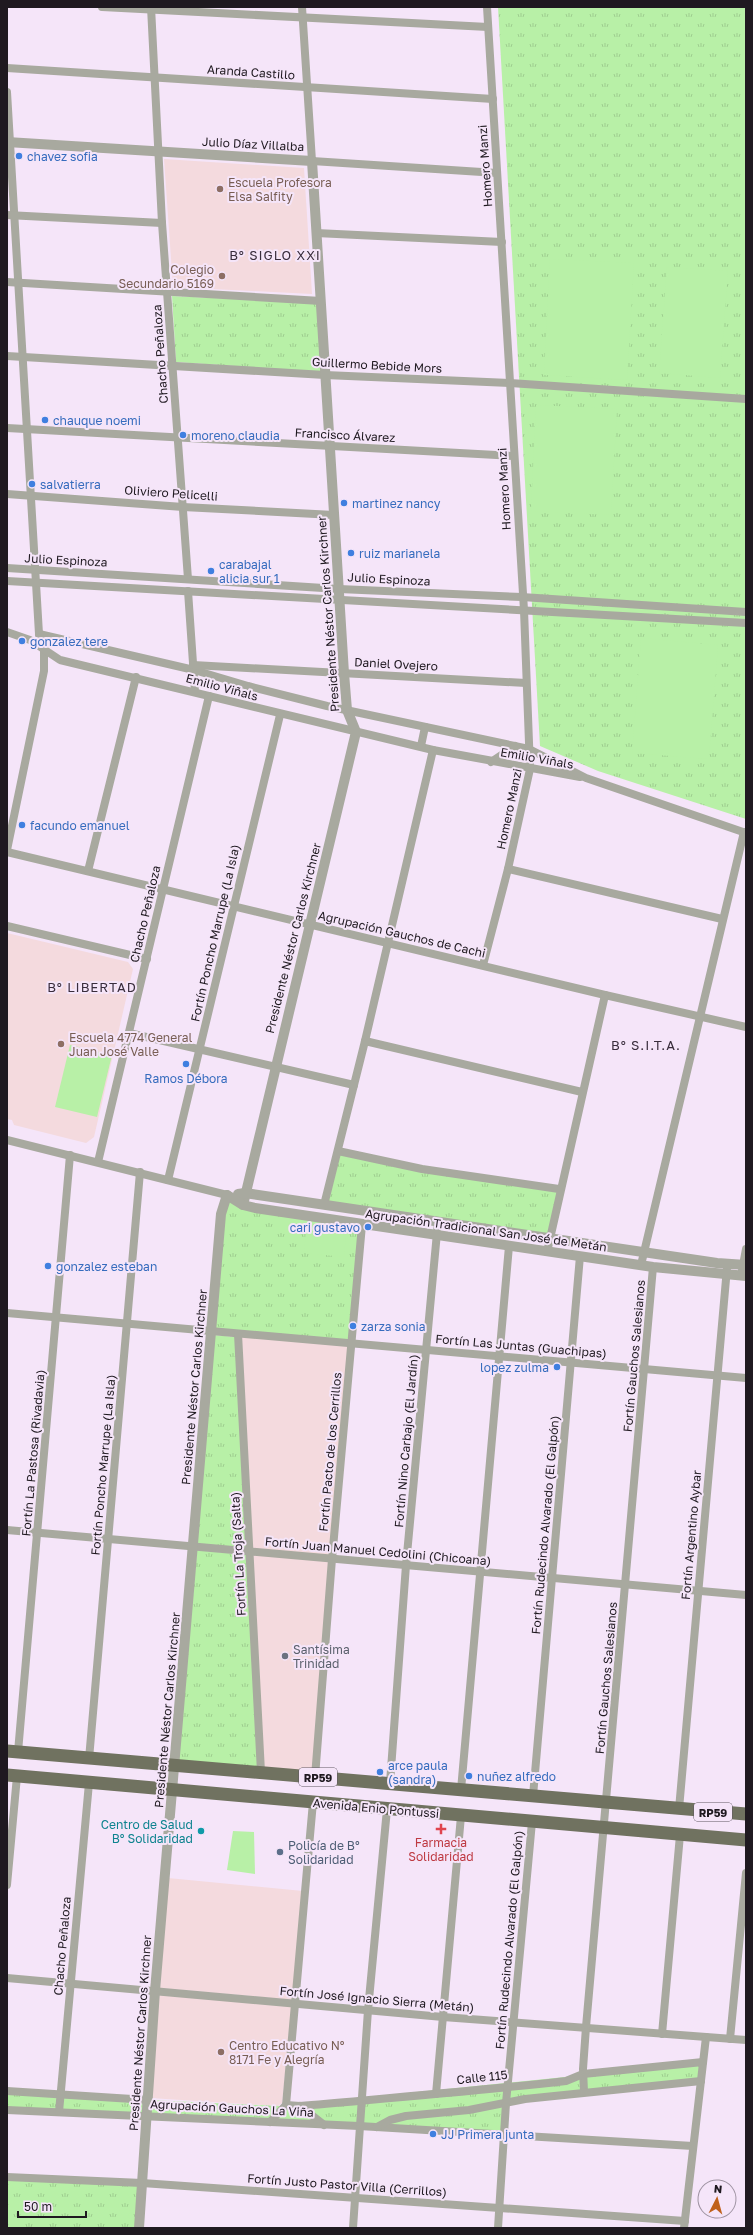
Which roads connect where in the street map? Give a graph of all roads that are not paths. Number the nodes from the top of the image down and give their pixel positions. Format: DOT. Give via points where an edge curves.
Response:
graph roads {
  1 [pos="102,7"];
  2 [pos="302,7"];
  3 [pos="487,7"];
  4 [pos="151,8"];
  5 [pos="303,17"];
  6 [pos="488,27"];
  7 [pos="7,68"];
  8 [pos="156,78"];
  9 [pos="308,88"];
  10 [pos="7,92"];
  11 [pos="493,98"];
  12 [pos="9,142"];
  13 [pos="158,152"];
  14 [pos="312,161"];
  15 [pos="497,173"];
  16 [pos="11,215"];
  17 [pos="162,224"];
  18 [pos="316,233"];
  19 [pos="502,242"];
  20 [pos="7,282"];
  21 [pos="18,282"];
  22 [pos="167,291"];
  23 [pos="321,301"];
  24 [pos="7,356"];
  25 [pos="22,357"];
  26 [pos="172,365"];
  27 [pos="325,375"];
  28 [pos="510,383"];
  29 [pos="746,399"];
  30 [pos="7,428"];
  31 [pos="26,429"];
  32 [pos="178,438"];
  33 [pos="330,446"];
  34 [pos="514,456"];
  35 [pos="7,494"];
  36 [pos="31,495"];
  37 [pos="183,507"];
  38 [pos="334,515"];
  39 [pos="7,568"];
  40 [pos="37,570"];
  41 [pos="188,579"];
  42 [pos="7,581"];
  43 [pos="37,583"];
  44 [pos="339,589"];
  45 [pos="188,592"];
  46 [pos="522,597"];
  47 [pos="340,600"];
  48 [pos="524,610"];
  49 [pos="746,612"];
  50 [pos="746,623"];
  51 [pos="7,632"];
  52 [pos="39,634"];
  53 [pos="44,649"];
  54 [pos="194,667"];
  55 [pos="344,673"];
  56 [pos="136,677"];
  57 [pos="526,683"];
  58 [pos="195,692"];
  59 [pos="210,696"];
  60 [pos="347,710"];
  61 [pos="280,715"];
  62 [pos="425,727"];
  63 [pos="356,732"];
  64 [pos="421,746"];
  65 [pos="515,746"];
  66 [pos="528,749"];
  67 [pos="433,750"];
  68 [pos="491,762"];
  69 [pos="530,770"];
  70 [pos="586,778"];
  71 [pos="745,832"];
  72 [pos="7,851"];
  73 [pos="508,869"];
  74 [pos="88,871"];
  75 [pos="163,889"];
  76 [pos="234,906"];
  77 [pos="722,919"];
  78 [pos="309,924"];
  79 [pos="7,926"];
  80 [pos="387,944"];
  81 [pos="147,959"];
  82 [pos="483,965"];
  83 [pos="605,995"];
  84 [pos="700,1016"];
  85 [pos="746,1026"];
  86 [pos="129,1033"];
  87 [pos="365,1041"];
  88 [pos="200,1049"];
  89 [pos="275,1065"];
  90 [pos="354,1085"];
  91 [pos="582,1092"];
  92 [pos="7,1140"];
  93 [pos="338,1151"];
  94 [pos="70,1155"];
  95 [pos="98,1162"];
  96 [pos="140,1172"];
  97 [pos="168,1180"];
  98 [pos="559,1189"];
  99 [pos="245,1193"];
  100 [pos="227,1195"];
  101 [pos="243,1205"];
  102 [pos="324,1205"];
  103 [pos="438,1222"];
  104 [pos="362,1225"];
  105 [pos="436,1235"];
  106 [pos="549,1238"];
  107 [pos="509,1246"];
  108 [pos="746,1249"];
  109 [pos="643,1251"];
  110 [pos="547,1252"];
  111 [pos="580,1256"];
  112 [pos="728,1264"];
  113 [pos="640,1265"];
  114 [pos="744,1265"];
  115 [pos="653,1267"];
  116 [pos="727,1275"];
  117 [pos="743,1276"];
  118 [pos="7,1313"];
  119 [pos="56,1317"];
  120 [pos="126,1324"];
  121 [pos="212,1332"];
  122 [pos="238,1334"];
  123 [pos="353,1343"];
  124 [pos="426,1349"];
  125 [pos="500,1357"];
  126 [pos="572,1363"];
  127 [pos="645,1370"];
  128 [pos="718,1375"];
  129 [pos="746,1378"];
  130 [pos="7,1530"];
  131 [pos="38,1533"];
  132 [pos="109,1539"];
  133 [pos="193,1546"];
  134 [pos="250,1552"];
  135 [pos="332,1559"];
  136 [pos="406,1565"];
  137 [pos="480,1572"];
  138 [pos="551,1578"];
  139 [pos="626,1585"];
  140 [pos="698,1591"];
  141 [pos="746,1595"];
  142 [pos="12,1752"];
  143 [pos="89,1759"];
  144 [pos="176,1766"];
  145 [pos="261,1772"];
  146 [pos="12,1775"];
  147 [pos="316,1777"];
  148 [pos="89,1783"];
  149 [pos="390,1783"];
  150 [pos="174,1790"];
  151 [pos="461,1790"];
  152 [pos="533,1796"];
  153 [pos="313,1802"];
  154 [pos="607,1802"];
  155 [pos="387,1809"];
  156 [pos="679,1809"];
  157 [pos="746,1814"];
  158 [pos="461,1816"];
  159 [pos="532,1822"];
  160 [pos="604,1829"];
  161 [pos="680,1835"];
  162 [pos="746,1840"];
  163 [pos="746,1873"];
  164 [pos="7,1885"];
  165 [pos="7,1978"];
  166 [pos="71,1983"];
  167 [pos="156,1991"];
  168 [pos="296,2003"];
  169 [pos="368,2010"];
  170 [pos="443,2017"];
  171 [pos="514,2022"];
  172 [pos="586,2028"];
  173 [pos="662,2034"];
  174 [pos="706,2037"];
  175 [pos="730,2038"];
  176 [pos="746,2040"];
  177 [pos="703,2062"];
  178 [pos="583,2074"];
  179 [pos="701,2081"];
  180 [pos="509,2087"];
  181 [pos="7,2091"];
  182 [pos="584,2092"];
  183 [pos="61,2094"];
  184 [pos="436,2094"];
  185 [pos="148,2100"];
  186 [pos="362,2101"];
  187 [pos="506,2103"];
  188 [pos="286,2105"];
  189 [pos="300,2106"];
  190 [pos="7,2110"];
  191 [pos="59,2112"];
  192 [pos="147,2116"];
  193 [pos="270,2122"];
  194 [pos="324,2125"];
  195 [pos="359,2126"];
  196 [pos="376,2128"];
  197 [pos="505,2135"];
  198 [pos="693,2146"];
  199 [pos="7,2177"];
  200 [pos="142,2183"];
  201 [pos="355,2198"];
  202 [pos="500,2207"];
  203 [pos="685,2224"];
  204 [pos="139,2228"];
  205 [pos="354,2228"];
  206 [pos="498,2228"];
  1 -- 4 [label="street"];
  2 -- 5 [label="street, Presidente Néstor Carlos Kirchner"];
  3 -- 6 [label="street, Homero Manzi"];
  4 -- 5 [label="street"];
  4 -- 8 [label="street, Chacho Peñaloza"];
  5 -- 6 [label="street"];
  5 -- 9 [label="street, Presidente Néstor Carlos Kirchner"];
  6 -- 11 [label="street, Homero Manzi"];
  7 -- 8 [label="street, Aranda Castillo"];
  8 -- 9 [label="street, Aranda Castillo"];
  8 -- 13 [label="street, Chacho Peñaloza"];
  9 -- 11 [label="street, Aranda Castillo"];
  9 -- 14 [label="street, Presidente Néstor Carlos Kirchner"];
  10 -- 12 [label="street"];
  11 -- 15 [label="street, Homero Manzi"];
  12 -- 13 [label="street, Julio Díaz Villalba"];
  12 -- 16 [label="street"];
  13 -- 14 [label="street, Julio Díaz Villalba"];
  13 -- 17 [label="street, Chacho Peñaloza"];
  14 -- 15 [label="street, Julio Díaz Villalba"];
  14 -- 18 [label="street, Presidente Néstor Carlos Kirchner"];
  15 -- 19 [label="street, Homero Manzi"];
  16 -- 17 [label="street"];
  16 -- 21 [label="street"];
  17 -- 22 [label="street, Chacho Peñaloza"];
  18 -- 19 [label="street"];
  18 -- 23 [label="street, Presidente Néstor Carlos Kirchner"];
  19 -- 28 [label="street, Homero Manzi"];
  20 -- 21 [label="street"];
  21 -- 22 [label="street"];
  21 -- 25 [label="street"];
  22 -- 23 [label="street"];
  22 -- 26 [label="street, Chacho Peñaloza"];
  23 -- 27 [label="street, Presidente Néstor Carlos Kirchner"];
  24 -- 25 [label="street, Guillermo Bebide Mors"];
  25 -- 26 [label="street, Guillermo Bebide Mors"];
  25 -- 31 [label="street"];
  26 -- 27 [label="street, Guillermo Bebide Mors"];
  26 -- 32 [label="street, Chacho Peñaloza"];
  27 -- 28 [label="street, Guillermo Bebide Mors"];
  27 -- 33 [label="street, Presidente Néstor Carlos Kirchner"];
  28 -- 29 [label="street, Guillermo Bebide Mors"];
  28 -- 34 [label="street, Homero Manzi"];
  30 -- 31 [label="street, Francisco Álvarez"];
  31 -- 32 [label="street, Francisco Álvarez"];
  31 -- 36 [label="street"];
  32 -- 33 [label="street, Francisco Álvarez"];
  32 -- 37 [label="street, Chacho Peñaloza"];
  33 -- 34 [label="street, Francisco Álvarez"];
  33 -- 38 [label="street, Presidente Néstor Carlos Kirchner"];
  34 -- 46 [label="street, Homero Manzi"];
  35 -- 36 [label="street, Oliviero Pelicelli"];
  36 -- 37 [label="street, Oliviero Pelicelli"];
  36 -- 40 [label="street"];
  37 -- 38 [label="street, Oliviero Pelicelli"];
  37 -- 41 [label="street, Chacho Peñaloza"];
  38 -- 44 [label="street, Presidente Néstor Carlos Kirchner"];
  39 -- 40 [label="street, Julio Espinoza"];
  40 -- 41 [label="street, Julio Espinoza"];
  40 -- 43 [label="street"];
  41 -- 44 [label="street, Julio Espinoza"];
  42 -- 43 [label="street, Julio Espinoza"];
  43 -- 45 [label="street, Julio Espinoza"];
  43 -- 52 [label="street"];
  44 -- 46 [label="street, Julio Espinoza"];
  44 -- 47 [label="street, Presidente Néstor Carlos Kirchner"];
  45 -- 47 [label="street, Julio Espinoza"];
  45 -- 54 [label="street"];
  46 -- 48 [label="street, Homero Manzi"];
  46 -- 49 [label="street, Julio Espinoza"];
  47 -- 48 [label="street, Julio Espinoza"];
  47 -- 55 [label="street, Presidente Néstor Carlos Kirchner"];
  48 -- 50 [label="street, Julio Espinoza"];
  48 -- 57 [label="street, Homero Manzi"];
  51 -- 53 [label="street, Emilio Viñals" via="30,640"];
  52 -- 53 [label="street"];
  52 -- 54 [label="street, Emilio Viñals"];
  53 -- 56 [label="street, Emilio Viñals" via="60,660"];
  53 -- 72 [label="street" via="44,671"];
  54 -- 55 [label="street, Daniel Ovejero"];
  54 -- 58 [label="street"];
  54 -- 60 [label="street, Emilio Viñals" via="248,686"];
  55 -- 57 [label="street, Daniel Ovejero"];
  55 -- 60 [label="street, Presidente Néstor Carlos Kirchner"];
  56 -- 58 [label="street, Emilio Viñals"];
  56 -- 74 [label="street"];
  57 -- 66 [label="street, Homero Manzi"];
  58 -- 59 [label="street, Emilio Viñals"];
  59 -- 61 [label="street, Emilio Viñals"];
  59 -- 75 [label="street, Chacho Peñaloza"];
  60 -- 62 [label="street, Emilio Viñals"];
  60 -- 63 [label="street, Presidente Néstor Carlos Kirchner"];
  61 -- 63 [label="street, Emilio Viñals"];
  61 -- 76 [label="street, Fortín Poncho Marrupe (La Isla)"];
  62 -- 64 [label="street"];
  62 -- 65 [label="street, Emilio Viñals"];
  63 -- 64 [label="street, Emilio Viñals"];
  63 -- 78 [label="street, Presidente Néstor Carlos Kirchner"];
  64 -- 67 [label="street, Emilio Viñals"];
  65 -- 66 [label="street, Emilio Viñals"];
  65 -- 68 [label="street"];
  66 -- 69 [label="street, Homero Manzi"];
  66 -- 70 [label="street, Emilio Viñals"];
  67 -- 68 [label="street, Emilio Viñals"];
  67 -- 80 [label="street"];
  68 -- 69 [label="street, Emilio Viñals"];
  69 -- 70 [label="street, Emilio Viñals"];
  69 -- 73 [label="street, Homero Manzi"];
  70 -- 71 [label="street"];
  71 -- 77 [label="street"];
  72 -- 74 [label="street, Agrupación Gauchos de Cachi"];
  73 -- 77 [label="street"];
  73 -- 82 [label="street, Homero Manzi"];
  74 -- 75 [label="street, Agrupación Gauchos de Cachi"];
  75 -- 76 [label="street, Agrupación Gauchos de Cachi"];
  75 -- 81 [label="street, Chacho Peñaloza"];
  76 -- 78 [label="street, Agrupación Gauchos de Cachi"];
  76 -- 88 [label="street, Fortín Poncho Marrupe (La Isla)"];
  77 -- 84 [label="street"];
  78 -- 80 [label="street, Agrupación Gauchos de Cachi"];
  78 -- 89 [label="street, Presidente Néstor Carlos Kirchner"];
  79 -- 81 [label="street"];
  80 -- 82 [label="street, Agrupación Gauchos de Cachi"];
  80 -- 87 [label="street"];
  81 -- 86 [label="street, Chacho Peñaloza"];
  82 -- 83 [label="street, Agrupación Gauchos de Cachi"];
  83 -- 84 [label="street, Agrupación Gauchos de Cachi"];
  83 -- 91 [label="street"];
  84 -- 85 [label="street, Agrupación Gauchos de Cachi"];
  84 -- 109 [label="street"];
  86 -- 88 [label="street"];
  86 -- 95 [label="street, Chacho Peñaloza"];
  87 -- 90 [label="street"];
  87 -- 91 [label="street"];
  88 -- 89 [label="street"];
  88 -- 97 [label="street, Fortín Poncho Marrupe (La Isla)"];
  89 -- 90 [label="street"];
  89 -- 99 [label="street, Presidente Néstor Carlos Kirchner"];
  90 -- 93 [label="street"];
  91 -- 98 [label="street"];
  92 -- 94 [label="street, Agrupación Tradicional San José de Metán"];
  93 -- 98 [label="street" via="422,1169"];
  93 -- 102 [label="street"];
  94 -- 95 [label="street, Agrupación Tradicional San José de Metán"];
  94 -- 119 [label="street, Fortín La Pastosa (Rivadavia)"];
  95 -- 96 [label="street, Agrupación Tradicional San José de Metán"];
  96 -- 97 [label="street, Agrupación Tradicional San José de Metán"];
  96 -- 120 [label="street, Fortín Poncho Marrupe (La Isla)"];
  97 -- 100 [label="street, Agrupación Tradicional San José de Metán"];
  98 -- 106 [label="street"];
  99 -- 100 [label="street, Agrupación Tradicional San José de Metán"];
  99 -- 101 [label="street, Presidente Néstor Carlos Kirchner"];
  99 -- 102 [label="street, Agrupación Tradicional San José de Metán"];
  100 -- 101 [label="street, Agrupación Tradicional San José de Metán"];
  100 -- 121 [label="street, Presidente Néstor Carlos Kirchner" via="221,1214"];
  101 -- 104 [label="street, Agrupación Tradicional San José de Metán"];
  102 -- 103 [label="street, Agrupación Tradicional San José de Metán"];
  103 -- 105 [label="street, Fortín Nino Carbajo (El Jardín)"];
  103 -- 106 [label="street, Agrupación Tradicional San José de Metán"];
  104 -- 105 [label="street, Agrupación Tradicional San José de Metán"];
  104 -- 123 [label="street, Fortín Pacto de los Cerrillos"];
  105 -- 107 [label="street, Agrupación Tradicional San José de Metán"];
  105 -- 124 [label="street, Fortín Nino Carbajo (El Jardín)"];
  106 -- 109 [label="street, Agrupación Tradicional San José de Metán"];
  106 -- 110 [label="street"];
  107 -- 110 [label="street, Agrupación Tradicional San José de Metán"];
  107 -- 125 [label="street"];
  108 -- 114 [label="street"];
  109 -- 112 [label="street, Agrupación Tradicional San José de Metán"];
  109 -- 113 [label="street"];
  110 -- 111 [label="street, Agrupación Tradicional San José de Metán"];
  111 -- 113 [label="street, Agrupación Tradicional San José de Metán"];
  111 -- 126 [label="street, Fortín Rudecindo Alvarado (El Galpón)"];
  112 -- 114 [label="street, Agrupación Tradicional San José de Metán"];
  112 -- 116 [label="street, Fortín Argentino Aybar"];
  113 -- 115 [label="street, Agrupación Tradicional San José de Metán"];
  114 -- 117 [label="street"];
  115 -- 116 [label="street, Agrupación Tradicional San José de Metán"];
  115 -- 127 [label="street, Fortín Gauchos Salesianos"];
  116 -- 117 [label="street, Agrupación Tradicional San José de Metán"];
  116 -- 128 [label="street, Fortín Argentino Aybar"];
  118 -- 119 [label="street, Fortín Las Juntas (Guachipas)"];
  119 -- 120 [label="street, Fortín Las Juntas (Guachipas)"];
  119 -- 131 [label="street, Fortín La Pastosa (Rivadavia)"];
  120 -- 121 [label="street, Fortín Las Juntas (Guachipas)"];
  120 -- 132 [label="street, Fortín Poncho Marrupe (La Isla)"];
  121 -- 122 [label="street, Fortín Las Juntas (Guachipas)"];
  121 -- 133 [label="street, Presidente Néstor Carlos Kirchner"];
  122 -- 123 [label="street, Fortín Las Juntas (Guachipas)"];
  122 -- 134 [label="street, Fortín La Troja (Salta)"];
  123 -- 124 [label="street, Fortín Las Juntas (Guachipas)"];
  123 -- 135 [label="street, Fortín Pacto de los Cerrillos"];
  124 -- 125 [label="street, Fortín Las Juntas (Guachipas)"];
  124 -- 136 [label="street, Fortín Nino Carbajo (El Jardín)"];
  125 -- 126 [label="street, Fortín Las Juntas (Guachipas)"];
  125 -- 137 [label="street"];
  126 -- 127 [label="street, Fortín Las Juntas (Guachipas)"];
  126 -- 138 [label="street, Fortín Rudecindo Alvarado (El Galpón)"];
  127 -- 128 [label="street, Fortín Las Juntas (Guachipas)"];
  127 -- 139 [label="street, Fortín Gauchos Salesianos"];
  128 -- 129 [label="street, Fortín Las Juntas (Guachipas)"];
  128 -- 140 [label="street, Fortín Argentino Aybar"];
  130 -- 131 [label="street, Fortín Juan Manuel Cedolini (Chicoana)"];
  131 -- 132 [label="street, Fortín Juan Manuel Cedolini (Chicoana)"];
  131 -- 142 [label="street, Fortín La Pastosa (Rivadavia)"];
  132 -- 133 [label="street, Fortín Juan Manuel Cedolini (Chicoana)"];
  132 -- 143 [label="street, Fortín Poncho Marrupe (La Isla)"];
  133 -- 134 [label="street, Fortín Juan Manuel Cedolini (Chicoana)"];
  133 -- 144 [label="street, Presidente Néstor Carlos Kirchner"];
  134 -- 135 [label="street, Fortín Juan Manuel Cedolini (Chicoana)"];
  134 -- 145 [label="street, Fortín La Troja (Salta)"];
  135 -- 136 [label="street, Fortín Juan Manuel Cedolini (Chicoana)"];
  135 -- 147 [label="street, Fortín Pacto de los Cerrillos"];
  136 -- 137 [label="street, Fortín Juan Manuel Cedolini (Chicoana)"];
  136 -- 149 [label="street, Fortín Nino Carbajo (El Jardín)"];
  137 -- 138 [label="street, Fortín Juan Manuel Cedolini (Chicoana)"];
  137 -- 151 [label="street"];
  138 -- 139 [label="street, Fortín Juan Manuel Cedolini (Chicoana)"];
  138 -- 152 [label="street, Fortín Rudecindo Alvarado (El Galpón)"];
  139 -- 140 [label="street, Fortín Juan Manuel Cedolini (Chicoana)"];
  139 -- 154 [label="street, Fortín Gauchos Salesianos"];
  140 -- 141 [label="street, Fortín Juan Manuel Cedolini (Chicoana)"];
  140 -- 156 [label="street, Fortín Argentino Aybar"];
  142 -- 143 [label="main road, RP59"];
  143 -- 144 [label="main road, RP59"];
  144 -- 145 [label="main road, RP59"];
  144 -- 150 [label="street, Presidente Néstor Carlos Kirchner"];
  145 -- 147 [label="main road, RP59"];
  146 -- 148 [label="main road, Avenida Enio Pontussi / RP59"];
  146 -- 164 [label="street"];
  147 -- 149 [label="main road, RP59"];
  148 -- 150 [label="main road, Avenida Enio Pontussi / RP59"];
  148 -- 166 [label="street, Chacho Peñaloza"];
  149 -- 151 [label="main road, RP59"];
  150 -- 153 [label="main road, Avenida Enio Pontussi / RP59"];
  150 -- 167 [label="street, Presidente Néstor Carlos Kirchner"];
  151 -- 152 [label="main road, RP59"];
  152 -- 154 [label="main road, RP59"];
  153 -- 155 [label="main road, Avenida Enio Pontussi / RP59"];
  153 -- 168 [label="street"];
  154 -- 156 [label="main road, RP59"];
  154 -- 160 [label="street, Fortín Gauchos Salesianos"];
  155 -- 158 [label="main road, Avenida Enio Pontussi / RP59"];
  155 -- 169 [label="street"];
  156 -- 157 [label="main road, RP59"];
  158 -- 159 [label="main road, Avenida Enio Pontussi / RP59"];
  158 -- 170 [label="street"];
  159 -- 160 [label="main road, Avenida Enio Pontussi / RP59"];
  159 -- 171 [label="street, Fortín Rudecindo Alvarado (El Galpón)"];
  160 -- 161 [label="main road, Avenida Enio Pontussi / RP59"];
  160 -- 172 [label="street, Fortín Gauchos Salesianos"];
  161 -- 162 [label="main road, Avenida Enio Pontussi / RP59"];
  161 -- 173 [label="street"];
  163 -- 175 [label="street"];
  165 -- 166 [label="street, Fortín José Ignacio Sierra (Metán)"];
  166 -- 167 [label="street, Fortín José Ignacio Sierra (Metán)"];
  166 -- 183 [label="street, Chacho Peñaloza"];
  167 -- 168 [label="street, Fortín José Ignacio Sierra (Metán)"];
  167 -- 185 [label="street, Presidente Néstor Carlos Kirchner"];
  168 -- 169 [label="street, Fortín José Ignacio Sierra (Metán)"];
  168 -- 188 [label="street"];
  169 -- 170 [label="street, Fortín José Ignacio Sierra (Metán)"];
  169 -- 186 [label="street"];
  170 -- 171 [label="street, Fortín José Ignacio Sierra (Metán)"];
  170 -- 184 [label="street"];
  171 -- 172 [label="street, Fortín José Ignacio Sierra (Metán)"];
  171 -- 180 [label="street, Fortín Rudecindo Alvarado (El Galpón)"];
  172 -- 173 [label="street, Fortín José Ignacio Sierra (Metán)"];
  172 -- 178 [label="street, Fortín Gauchos Salesianos"];
  173 -- 174 [label="street, Fortín José Ignacio Sierra (Metán)"];
  174 -- 175 [label="street, Fortín José Ignacio Sierra (Metán)"];
  174 -- 177 [label="street"];
  175 -- 176 [label="street, Fortín José Ignacio Sierra (Metán)"];
  177 -- 178 [label="street, Calle 115"];
  177 -- 179 [label="street"];
  178 -- 180 [label="street, Calle 115" via="566,2081"];
  178 -- 182 [label="street, Fortín Gauchos Salesianos"];
  179 -- 182 [label="street"];
  179 -- 198 [label="street"];
  180 -- 184 [label="street, Calle 115"];
  180 -- 187 [label="street, Fortín Rudecindo Alvarado (El Galpón)"];
  181 -- 183 [label="street"];
  182 -- 187 [label="street"];
  183 -- 185 [label="street"];
  183 -- 191 [label="street, Chacho Peñaloza"];
  184 -- 186 [label="street, Calle 115"];
  185 -- 192 [label="street, Presidente Néstor Carlos Kirchner"];
  186 -- 189 [label="street, Calle 115"];
  186 -- 195 [label="street"];
  187 -- 196 [label="street" via="469,2110 406,2116 390,2120"];
  187 -- 197 [label="street, Fortín Rudecindo Alvarado (El Galpón)"];
  188 -- 189 [label="street, Calle 115"];
  188 -- 193 [label="street"];
  189 -- 194 [label="street"];
  190 -- 191 [label="street, Agrupación Gauchos La Viña"];
  191 -- 192 [label="street, Agrupación Gauchos La Viña"];
  192 -- 193 [label="street, Agrupación Gauchos La Viña"];
  192 -- 200 [label="street, Presidente Néstor Carlos Kirchner"];
  193 -- 194 [label="street, Agrupación Gauchos La Viña"];
  194 -- 195 [label="street, Agrupación Gauchos La Viña"];
  195 -- 196 [label="street, Agrupación Gauchos La Viña"];
  195 -- 201 [label="street"];
  196 -- 197 [label="street, Agrupación Gauchos La Viña"];
  197 -- 198 [label="street, Agrupación Gauchos La Viña"];
  197 -- 202 [label="street, Fortín Rudecindo Alvarado (El Galpón)"];
  198 -- 203 [label="street"];
  199 -- 200 [label="street, Fortín Justo Pastor Villa (Cerrillos)"];
  200 -- 201 [label="street, Fortín Justo Pastor Villa (Cerrillos)"];
  200 -- 204 [label="street, Presidente Néstor Carlos Kirchner"];
  201 -- 202 [label="street, Fortín Justo Pastor Villa (Cerrillos)"];
  201 -- 205 [label="street"];
  202 -- 203 [label="street, Fortín Justo Pastor Villa (Cerrillos)"];
  202 -- 206 [label="street, Fortín Rudecindo Alvarado (El Galpón)"];
}
